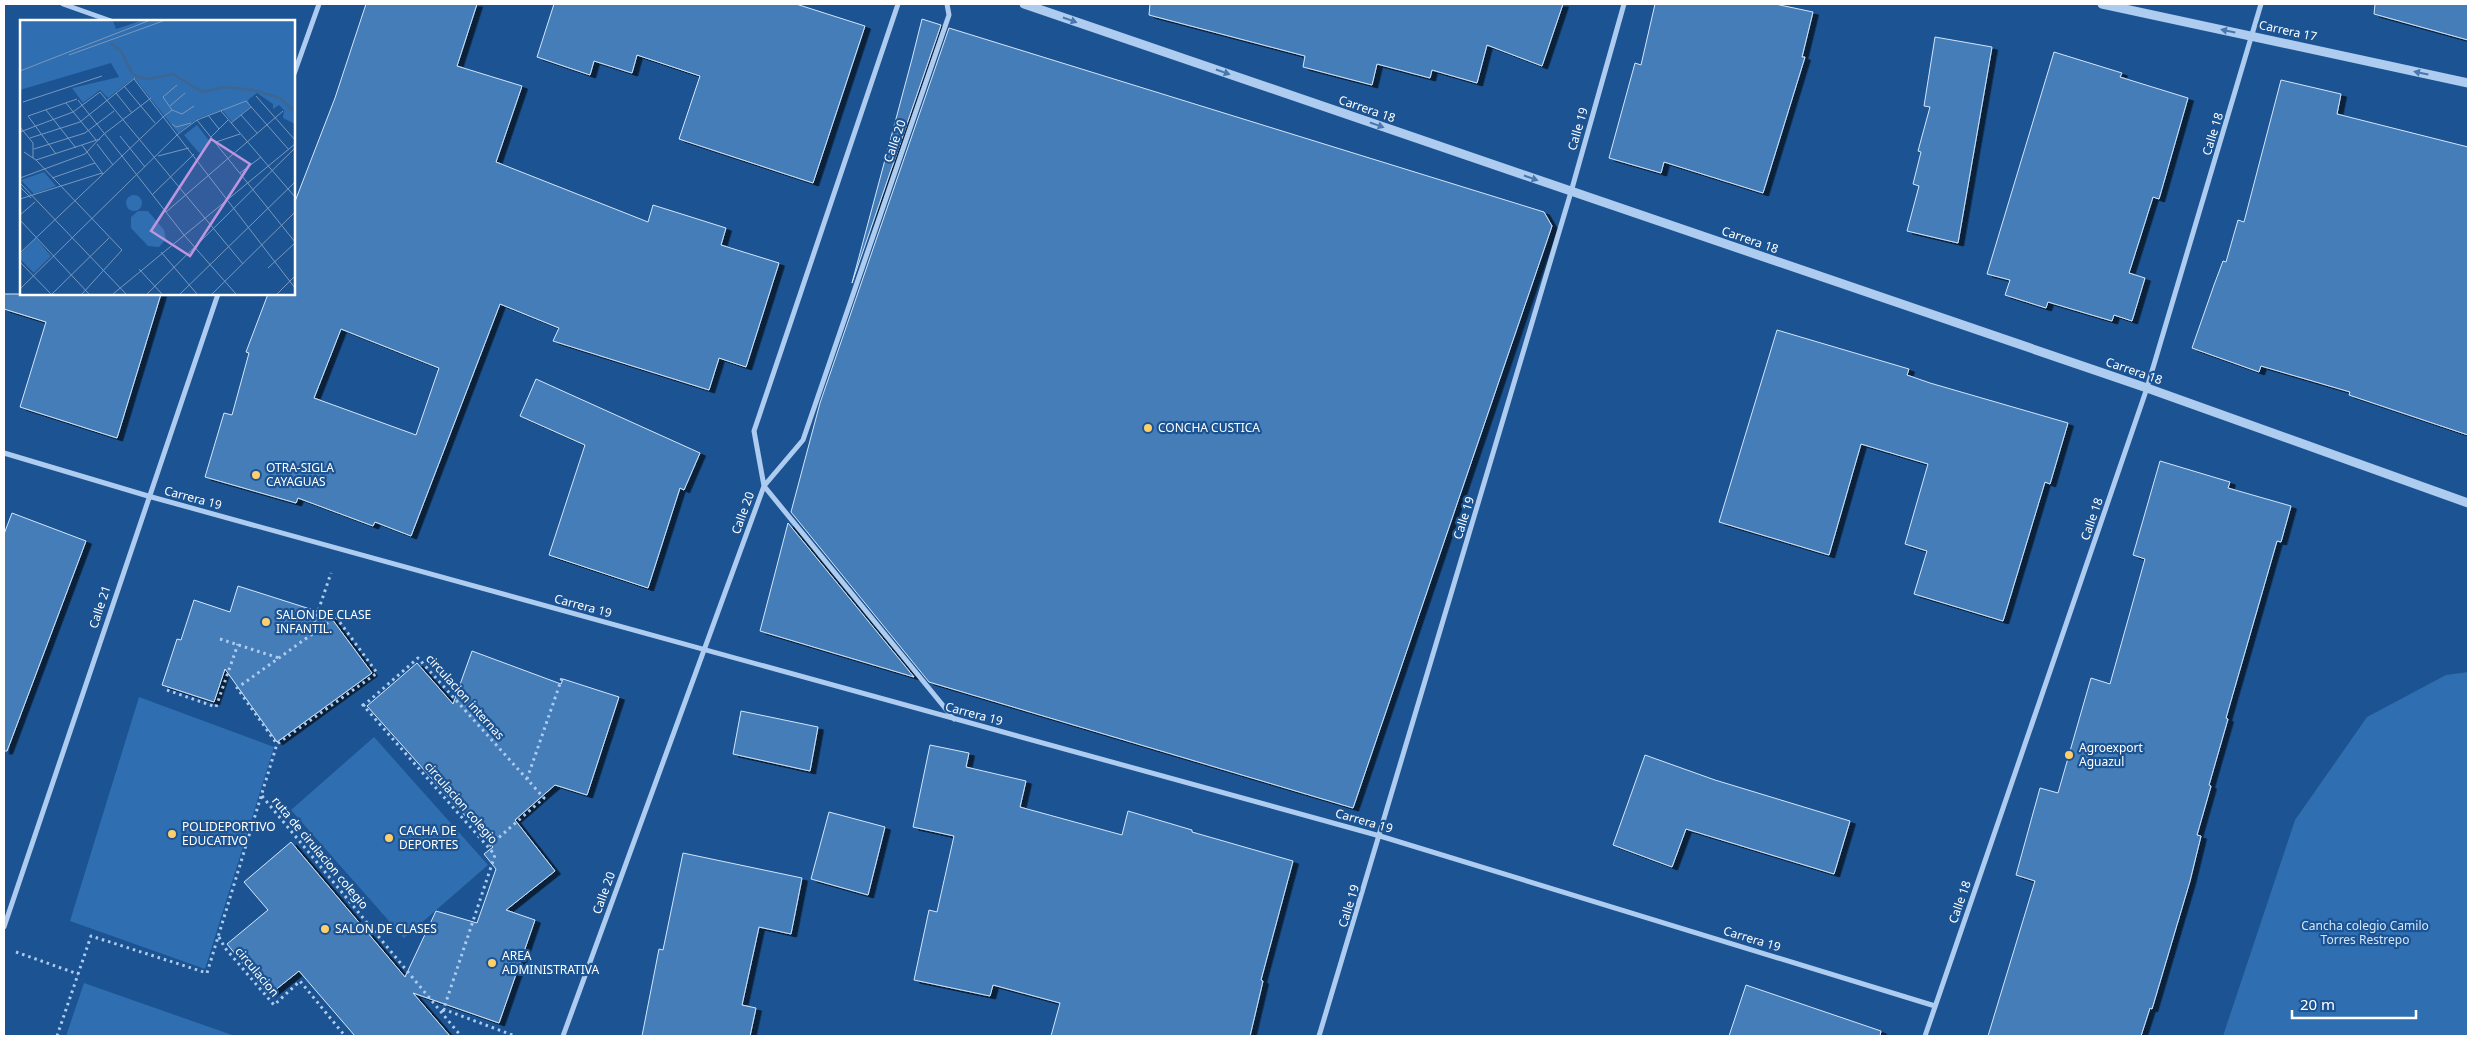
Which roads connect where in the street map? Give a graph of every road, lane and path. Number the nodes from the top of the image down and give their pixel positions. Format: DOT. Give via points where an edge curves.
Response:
graph roads {
  1 [pos="63,4"];
  2 [pos="319,4"];
  3 [pos="898,4"];
  4 [pos="946,4"];
  5 [pos="1024,4"];
  6 [pos="1624,4"];
  7 [pos="2102,4"];
  8 [pos="2261,4"];
  9 [pos="108,20"];
  10 [pos="2253,36"];
  11 [pos="295,71"];
  12 [pos="2468,83"];
  13 [pos="1571,192"];
  14 [pos="218,295"];
  15 [pos="2147,388"];
  16 [pos="4,452"];
  17 [pos="764,486"];
  18 [pos="148,496"];
  19 [pos="2468,503"];
  20 [pos="332,572"];
  21 [pos="310,636"];
  22 [pos="220,639"];
  23 [pos="238,644"];
  24 [pos="703,650"];
  25 [pos="279,658"];
  26 [pos="563,675"];
  27 [pos="167,690"];
  28 [pos="363,705"];
  29 [pos="954,719"];
  30 [pos="277,744"];
  31 [pos="527,780"];
  32 [pos="261,796"];
  33 [pos="1380,836"];
  34 [pos="488,847"];
  35 [pos="5,918"];
  36 [pos="4,927"];
  37 [pos="219,936"];
  38 [pos="16,952"];
  39 [pos="78,974"];
  40 [pos="1935,1006"];
  41 [pos="443,1009"];
  42 [pos="442,1014"];
  43 [pos="57,1036"];
  44 [pos="345,1036"];
  45 [pos="461,1036"];
  46 [pos="515,1036"];
  47 [pos="563,1036"];
  48 [pos="1319,1036"];
  49 [pos="1925,1036"];
  1 -- 9 [label="street"];
  2 -- 11 [label="street"];
  3 -- 17 [label="street" via="754,431"];
  4 -- 17 [label="street, Calle 20" via="949,15 803,440"];
  5 -- 13 [label="street, Carrera 18, one-way"];
  6 -- 13 [label="street, Calle 19"];
  10 -- 7 [label="street, Carrera 17, one-way"];
  8 -- 10 [label="street, Calle 18"];
  12 -- 10 [label="street, Carrera 17, one-way"];
  10 -- 15 [label="street, Calle 18"];
  13 -- 15 [label="street, Carrera 18"];
  13 -- 33 [label="street, Calle 19"];
  14 -- 18 [label="street, Calle 21"];
  15 -- 19 [label="street, Carrera 18"];
  15 -- 40 [label="street, Calle 18"];
  16 -- 18 [label="street, Carrera 19"];
  17 -- 24 [label="street, Calle 20"];
  17 -- 29 [label="street"];
  18 -- 24 [label="street, Carrera 19"];
  18 -- 35 [label="street, Calle 21"];
  20 -- 21 [label="path"];
  21 -- 25 [label="path"];
  21 -- 30 [label="path" via="336,617 377,673"];
  22 -- 23 [label="path"];
  23 -- 25 [label="path"];
  23 -- 27 [label="path" via="216,707"];
  24 -- 29 [label="street, Carrera 19"];
  24 -- 47 [label="street, Calle 20"];
  25 -- 30 [label="path" via="237,688"];
  26 -- 31 [label="path"];
  28 -- 31 [label="path, circulacion internas" via="418,658"];
  28 -- 34 [label="path, circulacion colegio"];
  29 -- 33 [label="street, Carrera 19"];
  30 -- 32 [label="path"];
  31 -- 34 [label="path, circulacion internas" via="544,798"];
  32 -- 37 [label="path"];
  32 -- 42 [label="path, ruta de cirulacion colegio"];
  33 -- 40 [label="street, Carrera 19"];
  33 -- 48 [label="street, Calle 19"];
  34 -- 41 [label="path, circulacion colegio" via="495,855"];
  35 -- 36 [label="street, Calle 21"];
  37 -- 39 [label="path" via="207,973 91,936"];
  37 -- 44 [label="path, circulacion" via="225,948 274,1005 300,982"];
  38 -- 39 [label="path"];
  39 -- 43 [label="path"];
  40 -- 49 [label="street, Calle 18"];
  41 -- 42 [label="path, circulacion colegio"];
  41 -- 46 [label="path"];
  42 -- 45 [label="path, ruta de cirulacion colegio"];
}
